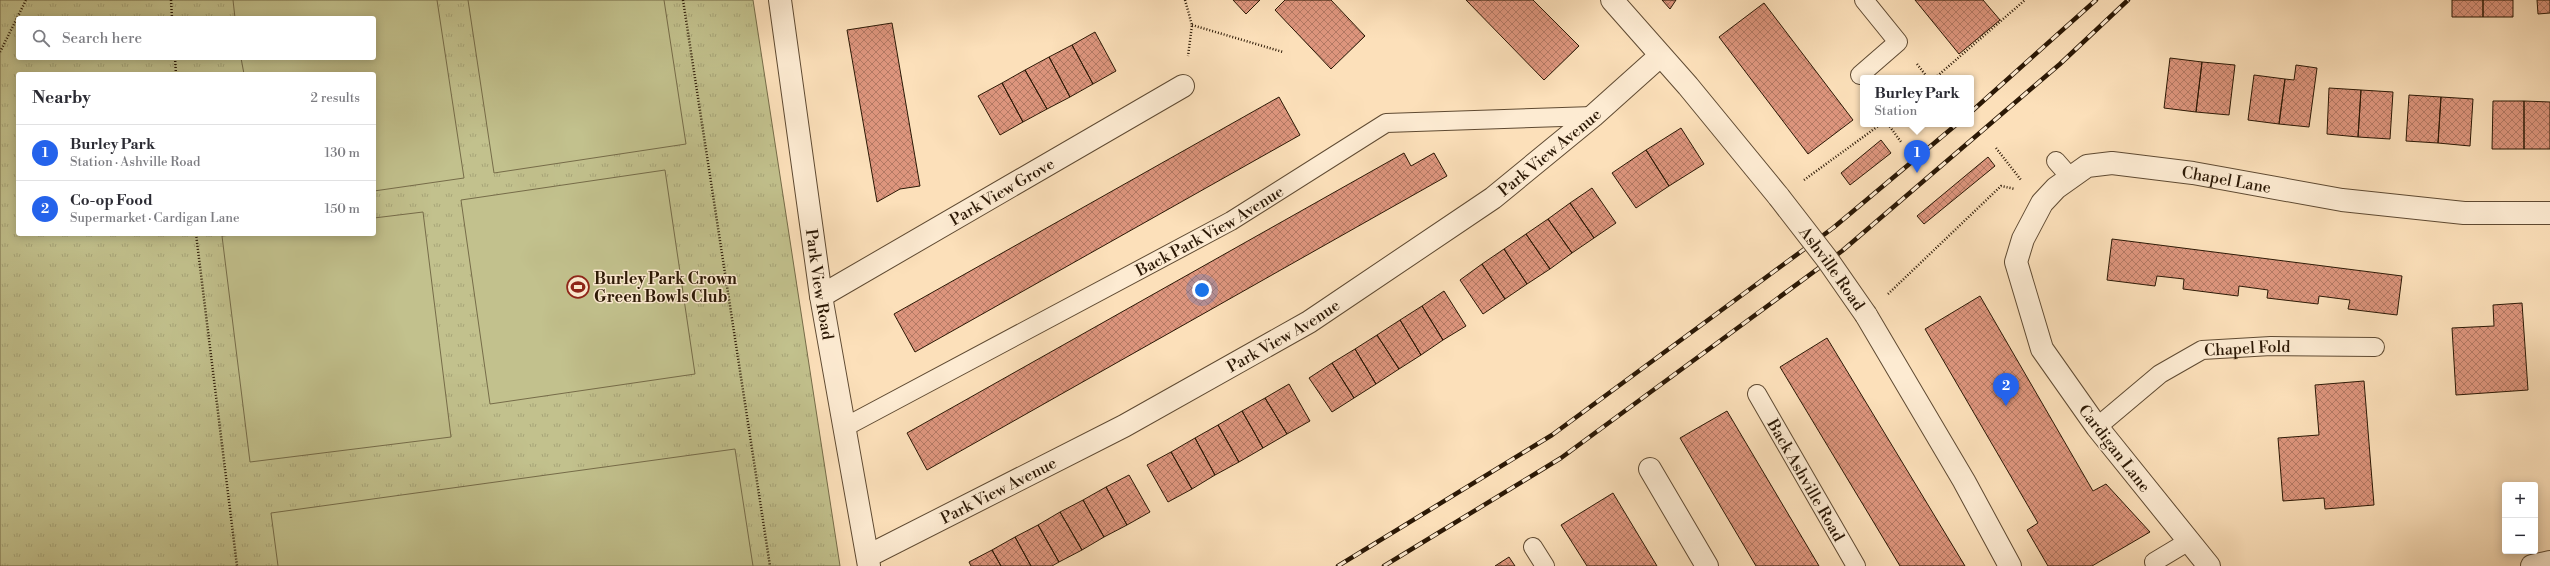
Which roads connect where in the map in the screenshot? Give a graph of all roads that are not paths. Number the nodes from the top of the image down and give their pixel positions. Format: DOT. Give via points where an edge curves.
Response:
graph roads {
  1 [pos="780,0"];
  2 [pos="1612,0"];
  3 [pos="1864,0"];
  4 [pos="1660,56"];
  5 [pos="1860,74"];
  6 [pos="1183,86"];
  7 [pos="1593,116"];
  8 [pos="2550,213"];
  9 [pos="821,296"];
  10 [pos="2033,322"];
  11 [pos="2375,347"];
  12 [pos="1757,394"];
  13 [pos="845,427"];
  14 [pos="2097,427"];
  15 [pos="1650,469"];
  16 [pos="2188,541"];
  17 [pos="1533,547"];
  18 [pos="869,561"];
  19 [pos="2154,562"];
  20 [pos="2550,562"];
  21 [pos="1545,566"];
  22 [pos="1706,566"];
  23 [pos="1856,566"];
  24 [pos="2010,566"];
  25 [pos="2209,566"];
  26 [pos="2532,566"];
  1 -- 9 [label="street, Park View Road"];
  2 -- 4 [label="street, Ashville Road"];
  3 -- 5 [label="lane" via="1898,42"];
  4 -- 7 [label="street, Park View Avenue"];
  4 -- 24 [label="street, Ashville Road, bridge" via="1688,86 1779,197 1866,315 1964,481"];
  6 -- 9 [label="street, Park View Grove"];
  7 -- 13 [label="lane, Back Park View Avenue" via="1386,122 1231,221"];
  7 -- 18 [label="street, Park View Avenue" via="1493,198 1309,322 1124,426"];
  8 -- 10 [label="street, Chapel Lane" via="2464,213 2342,200 2194,173 2112,163 2063,169 2023,239 2016,262"];
  9 -- 13 [label="street, Park View Road"];
  10 -- 14 [label="street, Cardigan Lane" via="2042,349"];
  11 -- 14 [label="lane, Chapel Fold" via="2271,346 2202,350 2160,374"];
  12 -- 23 [label="lane, Back Ashville Road"];
  13 -- 18 [label="street, Park View Road"];
  14 -- 16 [label="street, Cardigan Lane"];
  15 -- 22 [label="street"];
  16 -- 19 [label="lane"];
  16 -- 25 [label="street, Cardigan Lane"];
  17 -- 21 [label="lane"];
  20 -- 26 [label="street"];
}
